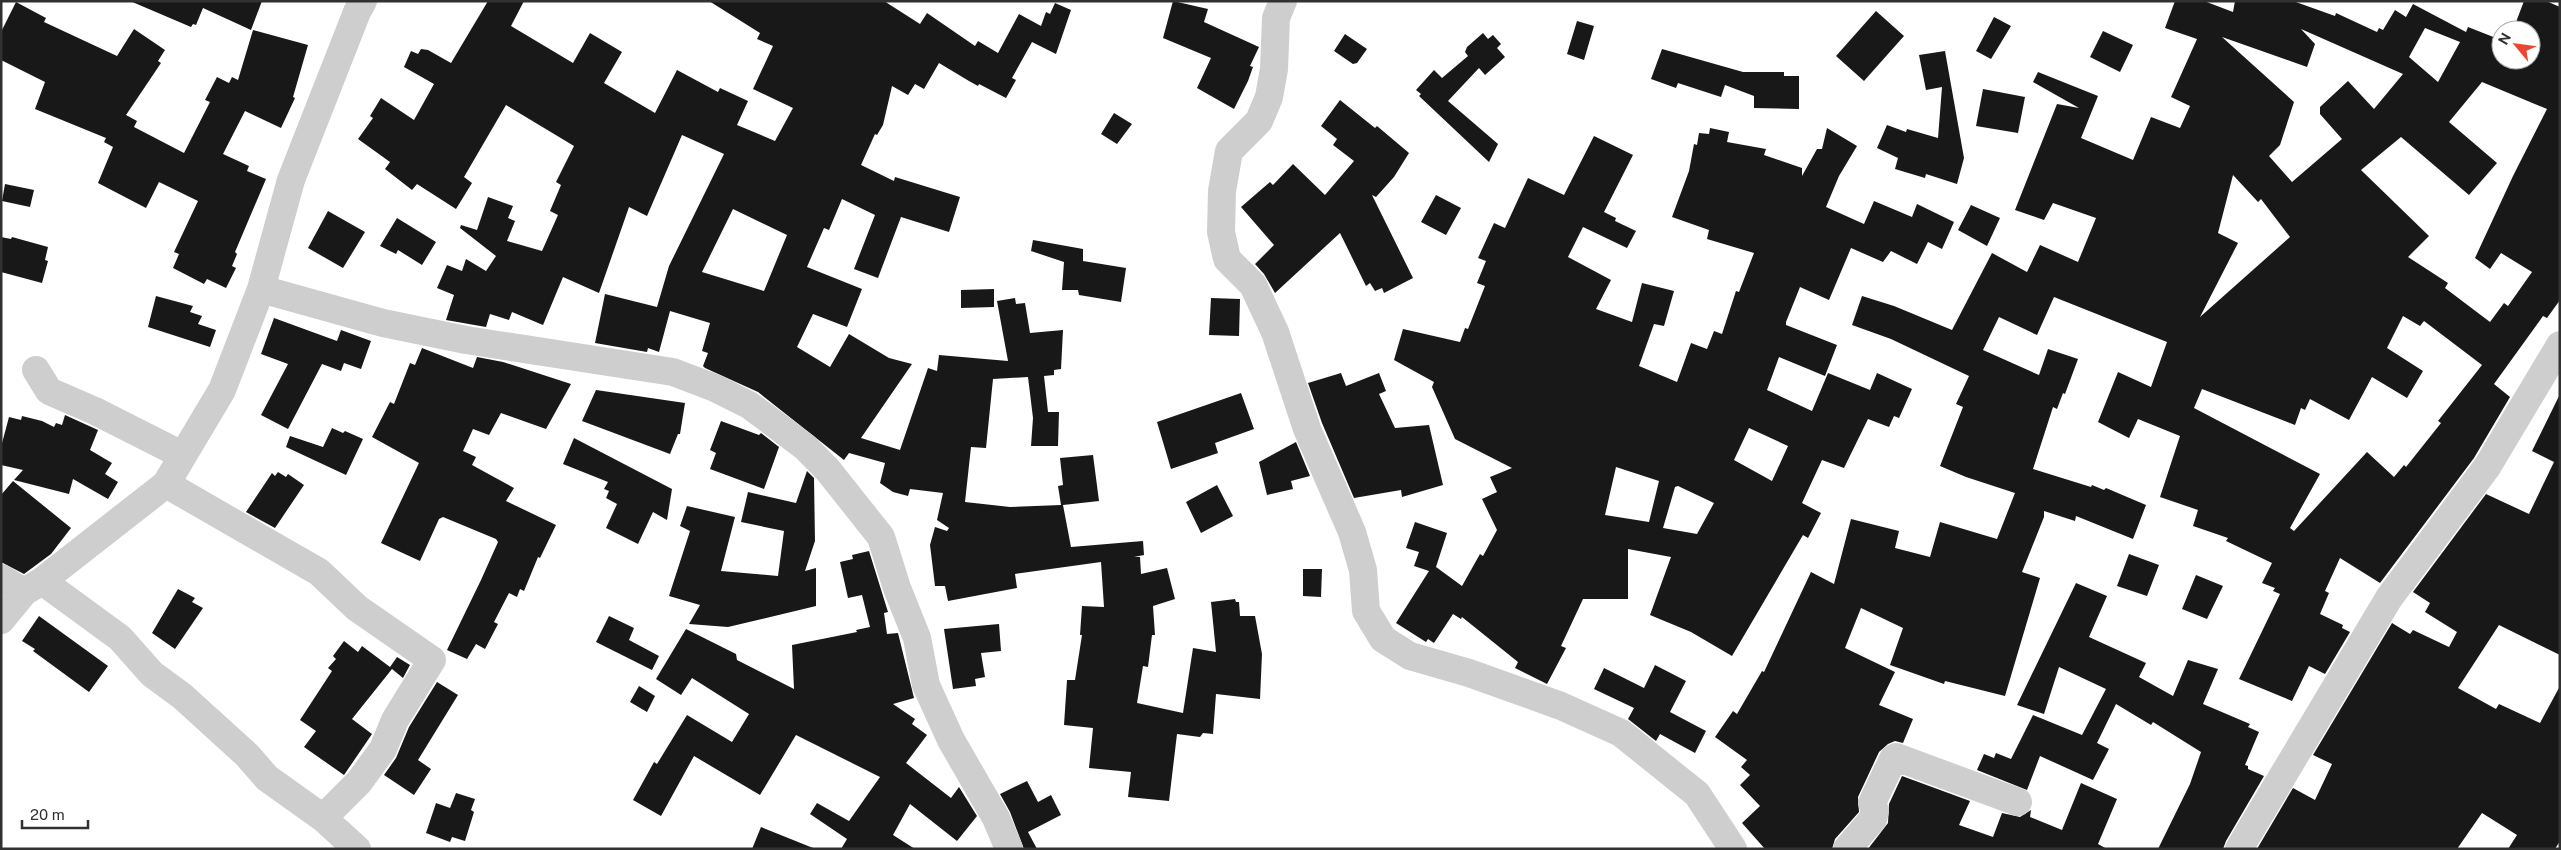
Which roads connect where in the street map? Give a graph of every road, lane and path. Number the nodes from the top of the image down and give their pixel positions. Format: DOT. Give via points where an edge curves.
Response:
graph roads {
  1 [pos="363,1"];
  2 [pos="1283,1"];
  3 [pos="261,289"];
  4 [pos="2560,345"];
  5 [pos="36,370"];
  6 [pos="182,455"];
  7 [pos="166,484"];
  8 [pos="1,578"];
  9 [pos="33,586"];
  10 [pos="1,620"];
  11 [pos="2018,802"];
  12 [pos="323,818"];
  13 [pos="357,849"];
  14 [pos="1009,849"];
  15 [pos="1733,849"];
  16 [pos="1847,849"];
  17 [pos="2239,849"];
  1 -- 3 [label="street" via="290,180"];
  2 -- 15 [label="street" via="1276,18 1274,69 1269,97 1259,121 1229,151 1222,191 1221,232 1227,259 1252,285 1275,332 1307,429 1352,532 1363,570 1366,611 1383,639 1410,656 1561,706 1621,733 1697,794"];
  3 -- 6 [label="street" via="222,390"];
  3 -- 14 [label="street" via="383,323 466,340 673,372 722,392 764,416 805,447 827,469 881,537 916,638 926,685 950,740 996,818"];
  4 -- 17 [label="street" via="2487,467 2389,598"];
  5 -- 6 [label="street" via="49,391"];
  6 -- 7 [label="street"];
  7 -- 9 [label="street"];
  7 -- 12 [label="street" via="319,572 357,608 432,660 395,720 383,749 359,782"];
  8 -- 9 [label="street"];
  9 -- 10 [label="street"];
  9 -- 12 [label="street" via="120,638 152,674 182,696 247,755 267,778"];
  11 -- 16 [label="street" via="1896,757 1872,803 1873,819"];
  12 -- 13 [label="street"];
}
